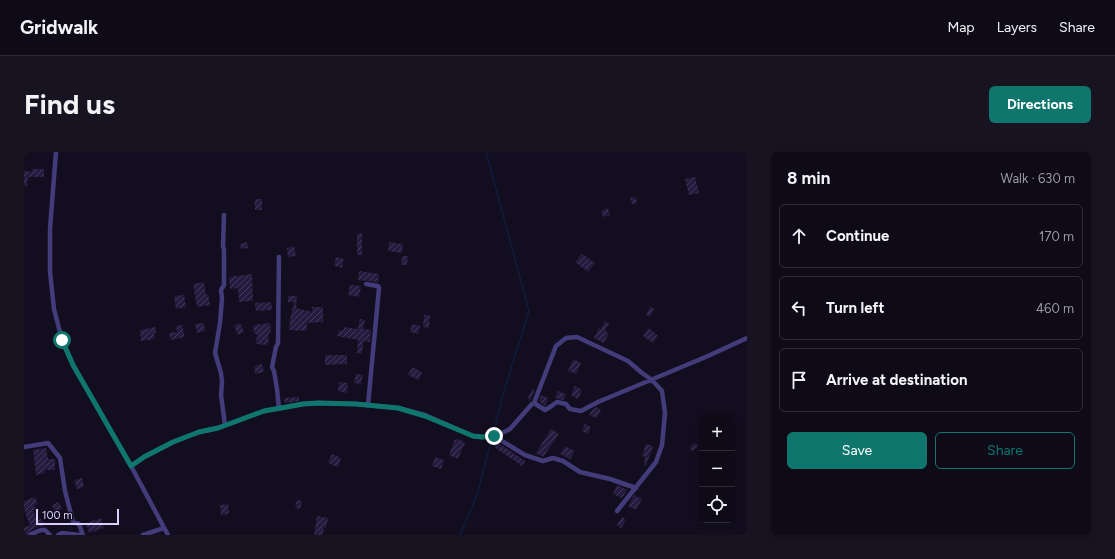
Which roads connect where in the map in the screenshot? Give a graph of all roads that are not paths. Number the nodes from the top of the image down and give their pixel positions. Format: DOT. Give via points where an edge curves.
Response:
graph roads {
  1 [pos="56,152"];
  2 [pos="224,215"];
  3 [pos="278,257"];
  4 [pos="366,284"];
  5 [pos="747,338"];
  6 [pos="652,380"];
  7 [pos="534,403"];
  8 [pos="368,405"];
  9 [pos="279,409"];
  10 [pos="225,425"];
  11 [pos="494,436"];
  12 [pos="24,447"];
  13 [pos="131,466"];
  14 [pos="636,488"];
  15 [pos="617,511"];
  16 [pos="164,528"];
  17 [pos="29,535"];
  18 [pos="50,535"];
  19 [pos="58,535"];
  20 [pos="80,535"];
  21 [pos="83,535"];
  22 [pos="143,535"];
  23 [pos="168,535"];
  1 -- 13 [label="street" via="50,228 50,272 54,309 62,340 73,365"];
  2 -- 10 [label="street" via="224,285 221,290 220,323 215,353 222,373 221,395"];
  3 -- 9 [label="street" via="278,343 272,366"];
  4 -- 8 [label="street" via="379,288"];
  5 -- 6 [label="street"];
  6 -- 7 [label="street" via="581,411 557,402 545,410"];
  6 -- 7 [label="street" via="628,361 577,337 566,338 556,346"];
  6 -- 14 [label="street" via="662,391 665,413 662,445 656,462"];
  7 -- 11 [label="street" via="510,429"];
  8 -- 9 [label="street" via="318,403"];
  8 -- 11 [label="street" via="398,408 473,436"];
  9 -- 10 [label="street" via="264,411"];
  10 -- 13 [label="street" via="173,442"];
  11 -- 14 [label="street" via="525,455 543,461 553,458 580,472"];
  12 -- 21 [label="street" via="48,443 60,458 73,522 79,524"];
  13 -- 16 [label="street"];
  14 -- 15 [label="street"];
  16 -- 22 [label="street"];
  16 -- 23 [label="street"];
  17 -- 18 [label="street" via="45,530"];
  19 -- 20 [label="street"];
}
